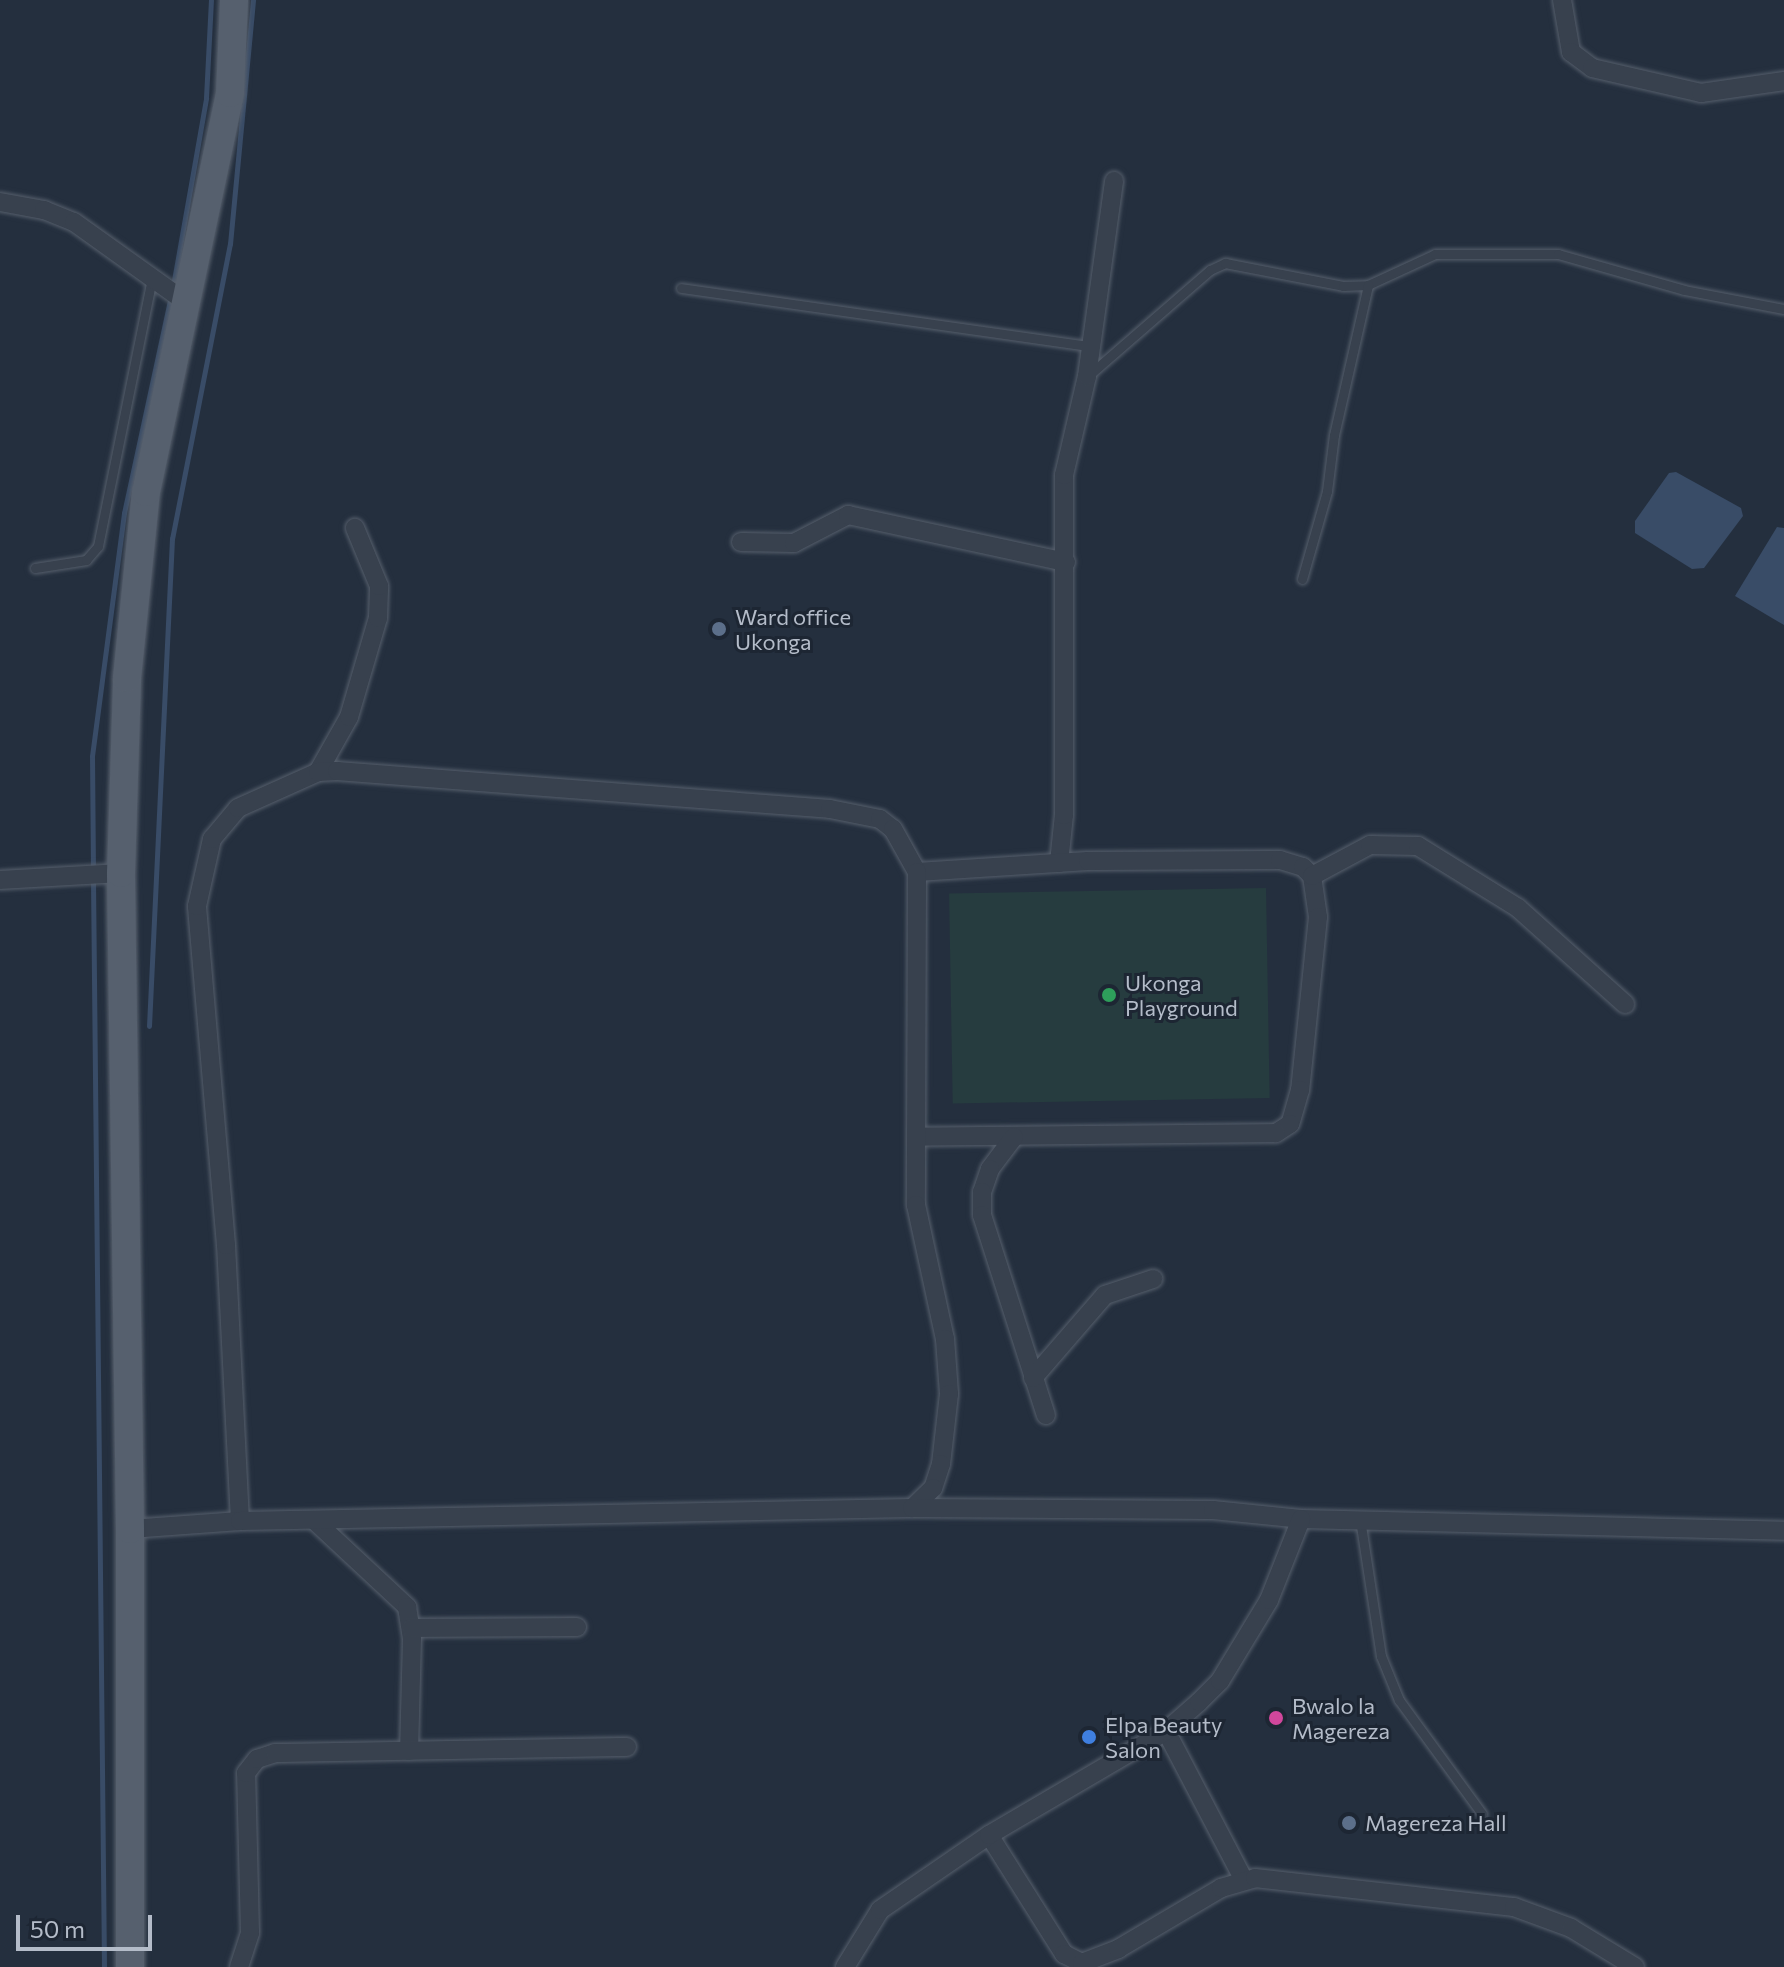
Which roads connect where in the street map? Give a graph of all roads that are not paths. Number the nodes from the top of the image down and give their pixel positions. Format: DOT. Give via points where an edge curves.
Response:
graph roads {
  1 [pos="234,0"];
  2 [pos="1562,0"];
  3 [pos="1784,81"];
  4 [pos="1114,181"];
  5 [pos="0,202"];
  6 [pos="152,279"];
  7 [pos="1368,285"];
  8 [pos="681,288"];
  9 [pos="187,303"];
  10 [pos="1784,309"];
  11 [pos="1091,346"];
  12 [pos="1087,376"];
  13 [pos="355,528"];
  14 [pos="741,542"];
  15 [pos="1066,562"];
  16 [pos="35,568"];
  17 [pos="1302,579"];
  18 [pos="318,772"];
  19 [pos="1059,863"];
  20 [pos="917,872"];
  21 [pos="121,873"];
  22 [pos="1312,876"];
  23 [pos="0,880"];
  24 [pos="1625,1004"];
  25 [pos="919,1137"];
  26 [pos="1014,1137"];
  27 [pos="1153,1279"];
  28 [pos="1033,1378"];
  29 [pos="1046,1415"];
  30 [pos="912,1508"];
  31 [pos="1301,1519"];
  32 [pos="1360,1519"];
  33 [pos="240,1521"];
  34 [pos="316,1522"];
  35 [pos="130,1529"];
  36 [pos="1784,1531"];
  37 [pos="577,1627"];
  38 [pos="411,1628"];
  39 [pos="1166,1731"];
  40 [pos="627,1747"];
  41 [pos="409,1751"];
  42 [pos="1482,1814"];
  43 [pos="989,1835"];
  44 [pos="1243,1878"];
  45 [pos="1057,1960"];
  46 [pos="130,1967"];
  47 [pos="239,1967"];
  48 [pos="845,1967"];
  49 [pos="1635,1967"];
  1 -- 9 [label="main road" via="230,93"];
  2 -- 3 [label="street" via="1571,52 1592,68 1701,93"];
  4 -- 11 [label="street"];
  5 -- 6 [label="street" via="74,222"];
  6 -- 9 [label="street"];
  6 -- 16 [label="lane" via="98,546 86,560"];
  7 -- 10 [label="lane" via="1435,254 1558,254 1684,290"];
  7 -- 12 [label="lane" via="1343,286 1225,263 1210,270"];
  7 -- 17 [label="lane" via="1334,435 1327,491"];
  8 -- 11 [label="lane"];
  9 -- 21 [label="main road" via="146,492 133,590"];
  11 -- 12 [label="street"];
  12 -- 15 [label="street" via="1066,451"];
  13 -- 18 [label="street" via="379,586 378,618 349,717"];
  14 -- 15 [label="street" via="794,543 848,515"];
  15 -- 19 [label="street"];
  18 -- 20 [label="street" via="394,772 830,809 880,819 905,845"];
  18 -- 33 [label="street" via="238,808 212,839 197,906 226,1245"];
  19 -- 20 [label="street"];
  19 -- 22 [label="street" via="1222,857 1280,860 1303,867"];
  20 -- 25 [label="street" via="913,969"];
  21 -- 23 [label="street"];
  21 -- 35 [label="main road"];
  22 -- 24 [label="street" via="1370,845 1418,846 1518,908"];
  22 -- 26 [label="street" via="1318,917 1300,1090 1290,1124 1261,1137"];
  25 -- 26 [label="street"];
  25 -- 30 [label="street" via="916,1205 945,1339 949,1394 941,1464 933,1488"];
  26 -- 28 [label="street" via="990,1169 982,1215"];
  27 -- 28 [label="street" via="1105,1295"];
  28 -- 29 [label="street"];
  30 -- 31 [label="street" via="1213,1510"];
  30 -- 34 [label="street"];
  31 -- 32 [label="street"];
  31 -- 39 [label="street" via="1269,1600 1237,1655 1220,1681"];
  32 -- 36 [label="street"];
  32 -- 42 [label="lane" via="1381,1656 1399,1700"];
  33 -- 34 [label="street"];
  33 -- 35 [label="street"];
  34 -- 38 [label="street" via="403,1599"];
  35 -- 46 [label="main road"];
  37 -- 38 [label="street"];
  38 -- 41 [label="street"];
  39 -- 43 [label="street"];
  39 -- 44 [label="street"];
  40 -- 41 [label="street"];
  41 -- 47 [label="street" via="275,1753 251,1765 246,1773 250,1933"];
  43 -- 45 [label="street"];
  43 -- 48 [label="street" via="880,1910"];
  44 -- 45 [label="street" via="1096,1961"];
  44 -- 49 [label="street" via="1514,1907 1571,1928"];
}
